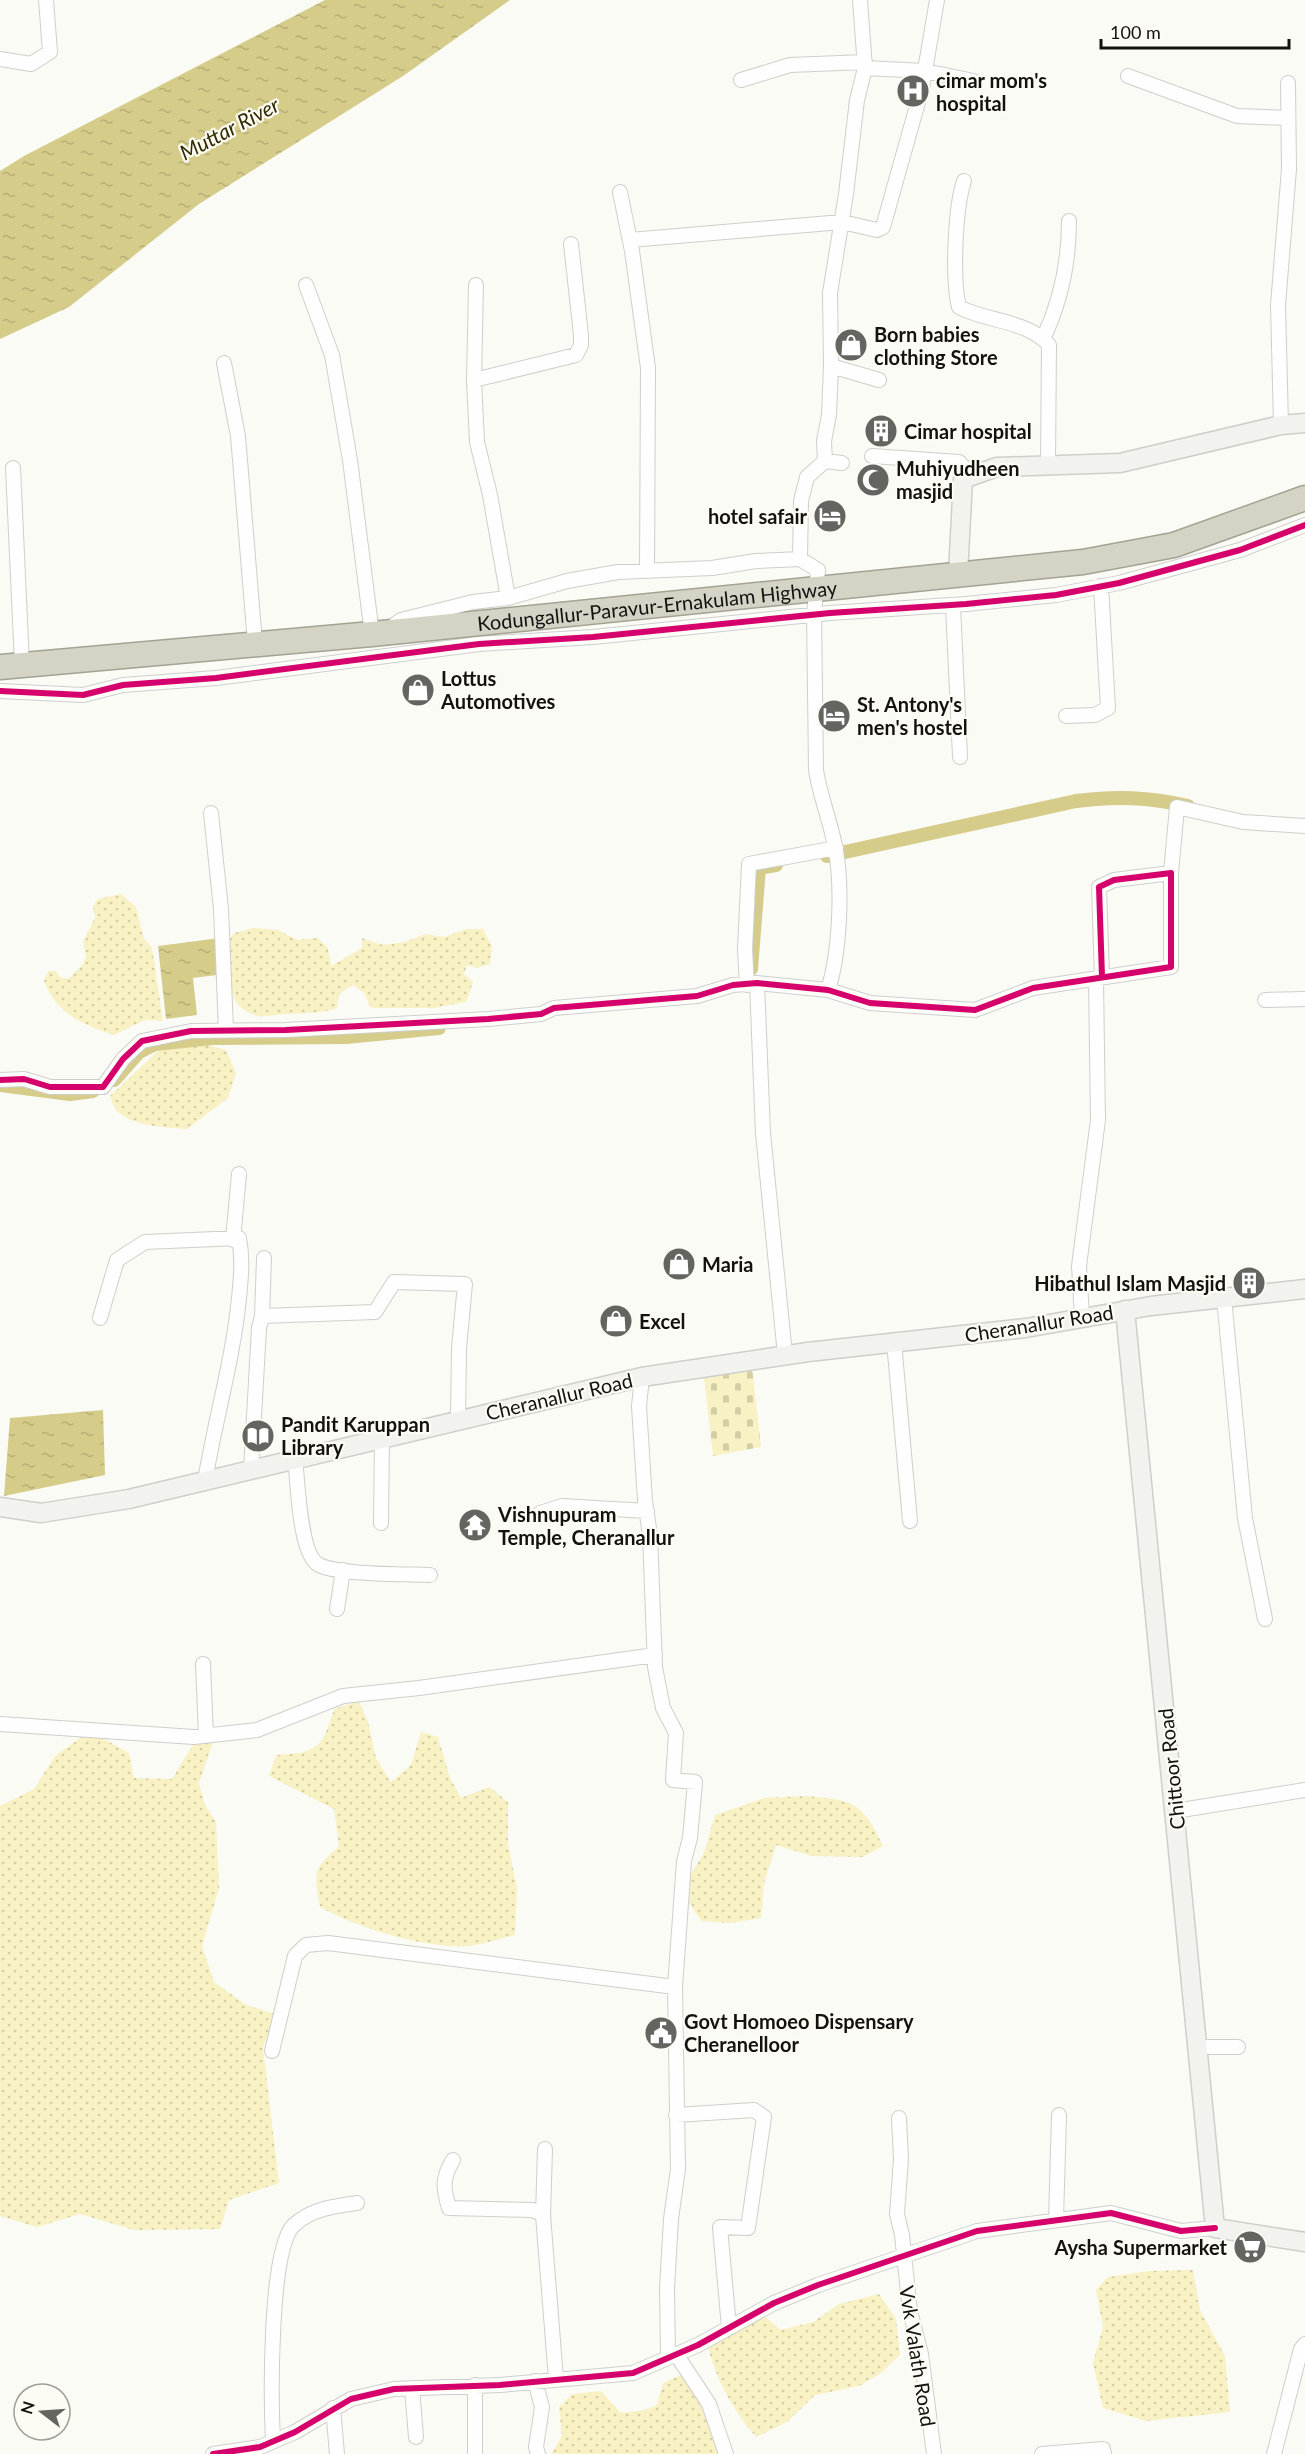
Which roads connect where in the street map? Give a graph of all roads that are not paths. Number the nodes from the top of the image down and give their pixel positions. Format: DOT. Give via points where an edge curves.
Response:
graph roads {
  1 [pos="46,0"];
  2 [pos="860,0"];
  3 [pos="937,0"];
  4 [pos="0,59"];
  5 [pos="865,65"];
  6 [pos="925,71"];
  7 [pos="1128,76"];
  8 [pos="741,80"];
  9 [pos="974,81"];
  10 [pos="1288,83"];
  11 [pos="1288,118"];
  12 [pos="964,181"];
  13 [pos="620,192"];
  14 [pos="1069,221"];
  15 [pos="842,222"];
  16 [pos="630,240"];
  17 [pos="571,244"];
  18 [pos="306,285"];
  19 [pos="476,285"];
  20 [pos="1044,339"];
  21 [pos="224,363"];
  22 [pos="831,366"];
  23 [pos="474,380"];
  24 [pos="879,380"];
  25 [pos="1305,423"];
  26 [pos="1281,425"];
  27 [pos="872,456"];
  28 [pos="825,461"];
  29 [pos="842,463"];
  30 [pos="1048,465"];
  31 [pos="13,468"];
  32 [pos="972,476"];
  33 [pos="1305,498"];
  34 [pos="1305,525"];
  35 [pos="800,559"];
  36 [pos="646,570"];
  37 [pos="958,574"];
  38 [pos="1101,586"];
  39 [pos="818,589"];
  40 [pos="508,598"];
  41 [pos="953,605"];
  42 [pos="814,614"];
  43 [pos="377,633"];
  44 [pos="255,644"];
  45 [pos="11,666"];
  46 [pos="0,691"];
  47 [pos="1066,716"];
  48 [pos="960,757"];
  49 [pos="211,813"];
  50 [pos="1305,826"];
  51 [pos="836,852"];
  52 [pos="1171,873"];
  53 [pos="1099,978"];
  54 [pos="752,984"];
  55 [pos="828,990"];
  56 [pos="1305,999"];
  57 [pos="1265,1000"];
  58 [pos="226,1030"];
  59 [pos="0,1080"];
  60 [pos="238,1174"];
  61 [pos="233,1240"];
  62 [pos="264,1258"];
  63 [pos="1305,1288"];
  64 [pos="1224,1298"];
  65 [pos="1125,1310"];
  66 [pos="262,1317"];
  67 [pos="1082,1317"];
  68 [pos="100,1318"];
  69 [pos="894,1342"];
  70 [pos="784,1355"];
  71 [pos="642,1377"];
  72 [pos="458,1419"];
  73 [pos="382,1438"];
  74 [pos="295,1459"];
  75 [pos="251,1470"];
  76 [pos="205,1481"];
  77 [pos="0,1507"];
  78 [pos="646,1511"];
  79 [pos="540,1512"];
  80 [pos="910,1521"];
  81 [pos="381,1523"];
  82 [pos="343,1570"];
  83 [pos="430,1575"];
  84 [pos="337,1609"];
  85 [pos="1265,1619"];
  86 [pos="655,1655"];
  87 [pos="203,1664"];
  88 [pos="0,1724"];
  89 [pos="206,1735"];
  90 [pos="1305,1790"];
  91 [pos="1175,1811"];
  92 [pos="675,1987"];
  93 [pos="1198,2047"];
  94 [pos="1238,2047"];
  95 [pos="272,2051"];
  96 [pos="676,2115"];
  97 [pos="1059,2115"];
  98 [pos="899,2118"];
  99 [pos="545,2150"];
  100 [pos="453,2160"];
  101 [pos="357,2203"];
  102 [pos="543,2215"];
  103 [pos="1056,2220"];
  104 [pos="1215,2228"];
  105 [pos="1305,2242"];
  106 [pos="903,2257"];
  107 [pos="729,2328"];
  108 [pos="1305,2344"];
  109 [pos="672,2355"];
  110 [pos="556,2379"];
  111 [pos="535,2381"];
  112 [pos="475,2385"];
  113 [pos="412,2388"];
  114 [pos="333,2408"];
  115 [pos="416,2437"];
  116 [pos="273,2441"];
  117 [pos="213,2454"];
  118 [pos="337,2454"];
  119 [pos="475,2454"];
  120 [pos="538,2454"];
  121 [pos="726,2454"];
  122 [pos="934,2454"];
  123 [pos="1042,2454"];
  124 [pos="1104,2454"];
  125 [pos="1274,2454"];
  1 -- 4 [label="street" via="50,52 31,64"];
  2 -- 5 [label="street"];
  3 -- 6 [label="street"];
  5 -- 6 [label="street"];
  5 -- 8 [label="street" via="790,65"];
  5 -- 15 [label="street"];
  6 -- 9 [label="street"];
  6 -- 15 [label="street" via="886,222 877,230"];
  7 -- 11 [label="street" via="1237,116"];
  10 -- 11 [label="street"];
  11 -- 26 [label="street" via="1289,169 1278,305"];
  12 -- 20 [label="street" via="956,253 959,307"];
  13 -- 16 [label="street"];
  14 -- 20 [label="street" via="1066,270"];
  15 -- 16 [label="street"];
  15 -- 22 [label="street" via="830,293"];
  16 -- 36 [label="street" via="648,368"];
  17 -- 23 [label="street" via="581,334 576,355"];
  18 -- 43 [label="street" via="332,355"];
  19 -- 23 [label="street"];
  20 -- 30 [label="street" via="1051,356"];
  21 -- 44 [label="street" via="238,436"];
  22 -- 24 [label="street"];
  22 -- 28 [label="street"];
  23 -- 40 [label="street" via="477,442"];
  25 -- 26 [label="main road"];
  26 -- 30 [label="main road" via="1120,463"];
  27 -- 32 [label="street" via="959,462"];
  28 -- 29 [label="street"];
  28 -- 35 [label="street" via="807,477 801,511"];
  30 -- 32 [label="main road" via="997,467"];
  31 -- 45 [label="street"];
  32 -- 37 [label="main road" via="963,479 960,492"];
  33 -- 37 [label="highway, Kodungallur-Paravur-Ernakulam Highway" via="1174,545 1083,562"];
  34 -- 38 [label="street" via="1240,550"];
  35 -- 36 [label="street"];
  35 -- 39 [label="street" via="818,570"];
  36 -- 40 [label="street" via="567,582"];
  37 -- 39 [label="highway, Kodungallur-Paravur-Ernakulam Highway"];
  38 -- 41 [label="street" via="1056,595"];
  38 -- 47 [label="street" via="1108,708 1095,715"];
  39 -- 42 [label="street"];
  39 -- 43 [label="highway, Kodungallur-Paravur-Ernakulam Highway"];
  40 -- 43 [label="street" via="473,602 401,620"];
  41 -- 42 [label="street"];
  41 -- 48 [label="street"];
  42 -- 46 [label="street" via="593,637 479,644 216,678 123,685 83,695"];
  42 -- 51 [label="street" via="816,770"];
  43 -- 44 [label="highway, Kodungallur-Paravur-Ernakulam Highway"];
  44 -- 45 [label="highway, Kodungallur-Paravur-Ernakulam Highway"];
  49 -- 58 [label="street"];
  50 -- 52 [label="street" via="1243,822 1177,807"];
  51 -- 54 [label="street" via="749,864 745,950"];
  51 -- 55 [label="street" via="838,913"];
  52 -- 53 [label="street" via="1114,880 1099,887"];
  52 -- 53 [label="street" via="1171,967"];
  53 -- 55 [label="street" via="1033,988 975,1010 870,1003"];
  53 -- 67 [label="street" via="1098,1120 1079,1266"];
  54 -- 55 [label="street"];
  54 -- 58 [label="street" via="733,985 697,996 554,1008 541,1014 488,1019"];
  54 -- 70 [label="street"];
  56 -- 57 [label="street"];
  58 -- 59 [label="street" via="191,1031 142,1041 103,1087 50,1087 24,1079"];
  60 -- 61 [label="street"];
  61 -- 68 [label="street" via="145,1242 117,1260"];
  61 -- 76 [label="street" via="239,1238 243,1257 234,1344"];
  62 -- 66 [label="street"];
  63 -- 64 [label="main road, Cheranallur Road"];
  64 -- 65 [label="main road, Cheranallur Road"];
  64 -- 85 [label="street" via="1245,1518"];
  65 -- 67 [label="main road, Cheranallur Road"];
  65 -- 91 [label="main road, Chittoor Road"];
  66 -- 72 [label="street" via="375,1312 394,1282 465,1284"];
  66 -- 75 [label="street"];
  67 -- 69 [label="main road, Cheranallur Road" via="1026,1328"];
  69 -- 70 [label="main road, Cheranallur Road"];
  69 -- 80 [label="street"];
  70 -- 71 [label="main road, Cheranallur Road"];
  71 -- 72 [label="main road, Cheranallur Road"];
  71 -- 78 [label="street" via="639,1407"];
  72 -- 73 [label="main road, Cheranallur Road"];
  73 -- 74 [label="main road, Cheranallur Road"];
  73 -- 81 [label="street"];
  74 -- 75 [label="main road, Cheranallur Road"];
  74 -- 82 [label="street" via="304,1538 310,1556 318,1565"];
  75 -- 76 [label="main road, Cheranallur Road"];
  76 -- 77 [label="main road, Cheranallur Road" via="129,1499 41,1513"];
  78 -- 79 [label="street" via="562,1506"];
  78 -- 86 [label="street"];
  82 -- 83 [label="street"];
  82 -- 84 [label="street"];
  86 -- 89 [label="street" via="343,1696 257,1730"];
  86 -- 92 [label="street" via="663,1708 676,1733 673,1780 695,1782 684,1861"];
  87 -- 89 [label="street"];
  88 -- 89 [label="street" via="92,1732"];
  90 -- 91 [label="street"];
  91 -- 93 [label="main road, Chittoor Road"];
  92 -- 95 [label="street" via="306,1944 295,1956"];
  92 -- 96 [label="street"];
  93 -- 94 [label="street"];
  93 -- 104 [label="main road, Chittoor Road"];
  96 -- 107 [label="street" via="754,2110 764,2117 748,2228 720,2227"];
  96 -- 109 [label="street" via="678,2169 667,2279"];
  97 -- 103 [label="street"];
  98 -- 106 [label="street, Vvk Valath Road" via="897,2214"];
  99 -- 102 [label="street"];
  100 -- 102 [label="street" via="445,2172 443,2186 449,2208 533,2210"];
  101 -- 116 [label="street" via="310,2212 291,2228 278,2270 271,2394"];
  102 -- 110 [label="street"];
  103 -- 104 [label="street" via="1111,2213 1181,2231"];
  103 -- 106 [label="street" via="976,2231"];
  104 -- 105 [label="main road"];
  106 -- 107 [label="street" via="818,2284"];
  106 -- 122 [label="street, Vvk Valath Road"];
  107 -- 109 [label="street"];
  108 -- 125 [label="street"];
  109 -- 110 [label="street" via="633,2373"];
  109 -- 121 [label="street" via="709,2404"];
  110 -- 111 [label="street"];
  111 -- 112 [label="street"];
  111 -- 120 [label="street" via="542,2407"];
  112 -- 113 [label="street"];
  112 -- 119 [label="street"];
  113 -- 114 [label="street" via="351,2399"];
  113 -- 115 [label="street"];
  114 -- 116 [label="street"];
  114 -- 118 [label="street"];
  116 -- 117 [label="street" via="260,2447"];
  123 -- 124 [label="street" via="1103,2450"];
}
